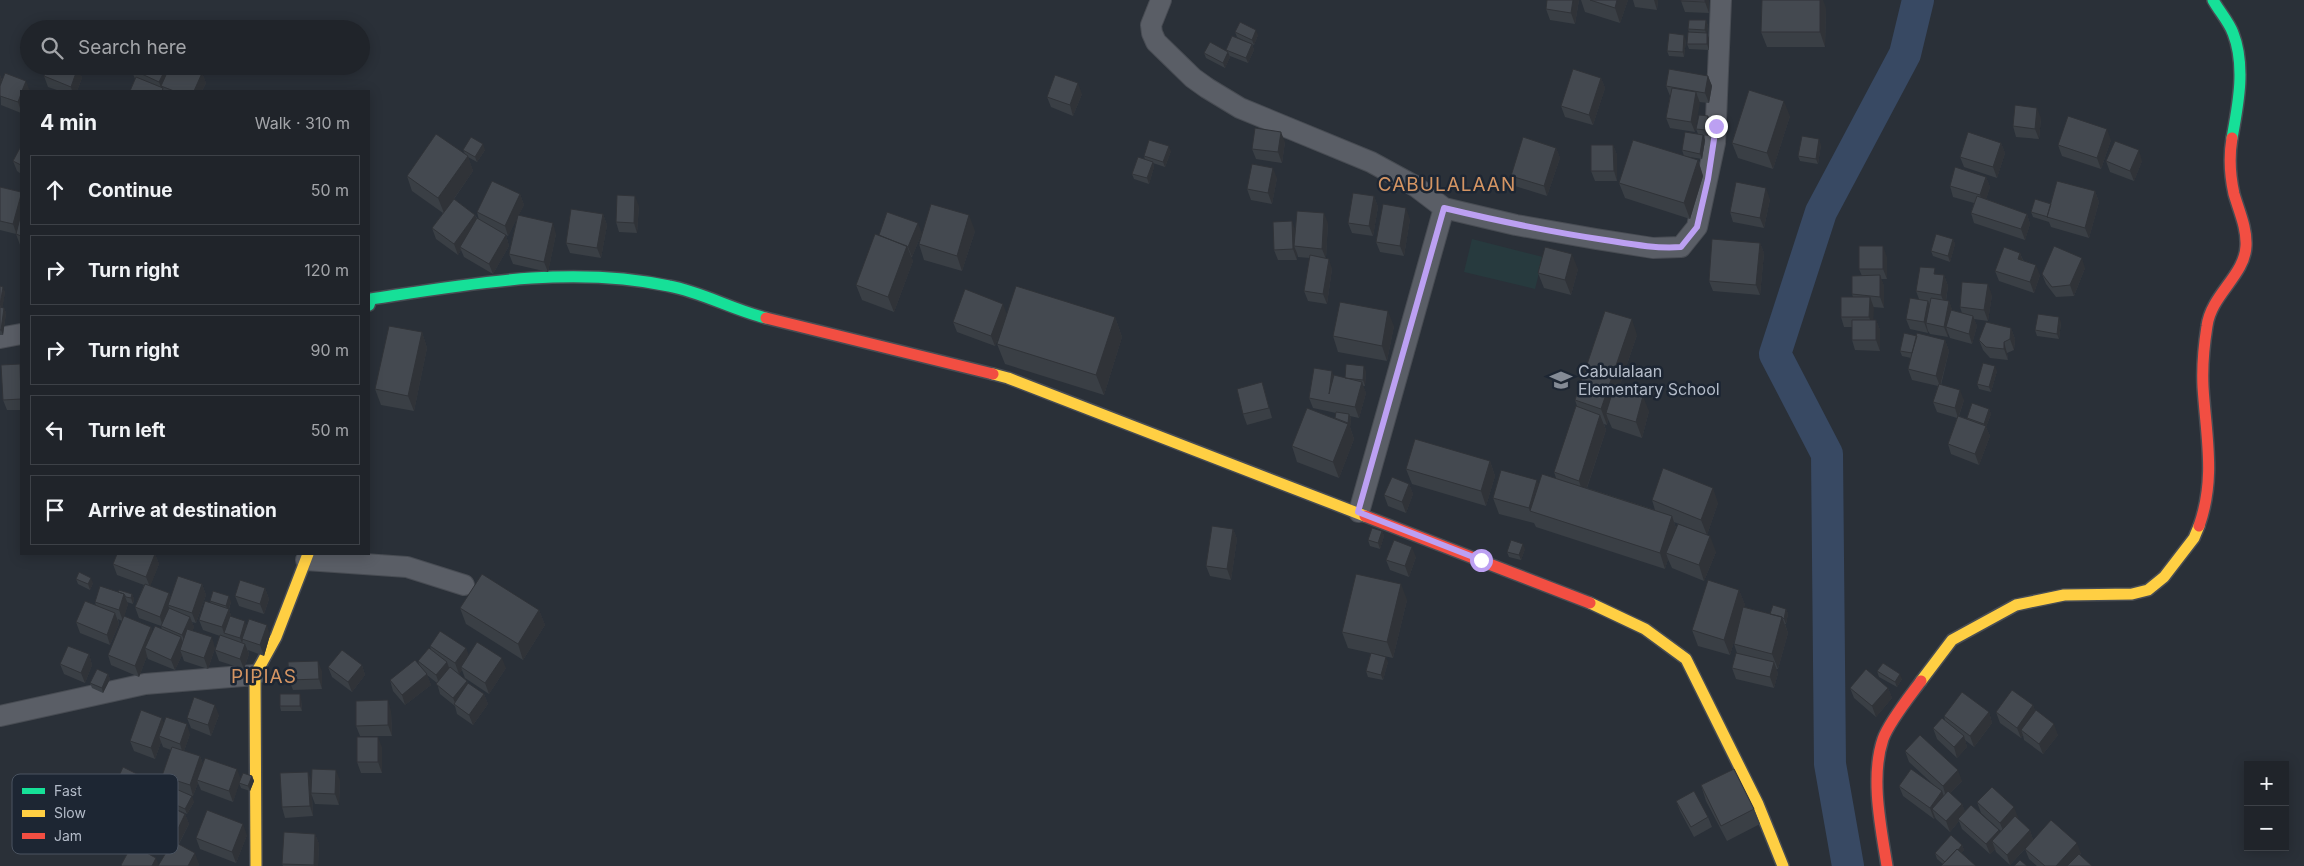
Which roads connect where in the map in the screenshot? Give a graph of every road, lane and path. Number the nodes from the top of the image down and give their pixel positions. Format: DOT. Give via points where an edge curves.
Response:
graph roads {
  1 [pos="1161,0"];
  2 [pos="1721,0"];
  3 [pos="2213,0"];
  4 [pos="1444,208"];
  5 [pos="370,301"];
  6 [pos="20,334"];
  7 [pos="0,338"];
  8 [pos="1358,512"];
  9 [pos="307,557"];
  10 [pos="464,585"];
  11 [pos="255,675"];
  12 [pos="0,716"];
  13 [pos="256,866"];
  14 [pos="1783,866"];
  15 [pos="1886,866"];
  1 -- 4 [label="street" via="1151,25 1152,33 1156,42 1192,78 1240,108 1371,162 1415,186"];
  2 -- 4 [label="street" via="1715,143 1697,227 1681,247 1653,248 1596,239"];
  3 -- 15 [label="street" via="2233,34 2238,54 2239,96 2230,170 2246,245 2244,260 2216,299 2207,324 2203,385 2209,486 2194,538 2164,577 2148,590 2132,594 2097,592 2064,595 2016,605 1952,640 1905,703 1883,739 1877,776"];
  4 -- 8 [label="street"];
  5 -- 8 [label="street" via="474,283 582,275 620,277 671,286 754,314 1008,378"];
  6 -- 7 [label="street"];
  8 -- 14 [label="street" via="1625,617 1667,642 1686,659 1758,804"];
  9 -- 10 [label="street" via="407,567"];
  9 -- 11 [label="street" via="276,637"];
  11 -- 12 [label="street" via="146,684"];
  11 -- 13 [label="street"];
}
